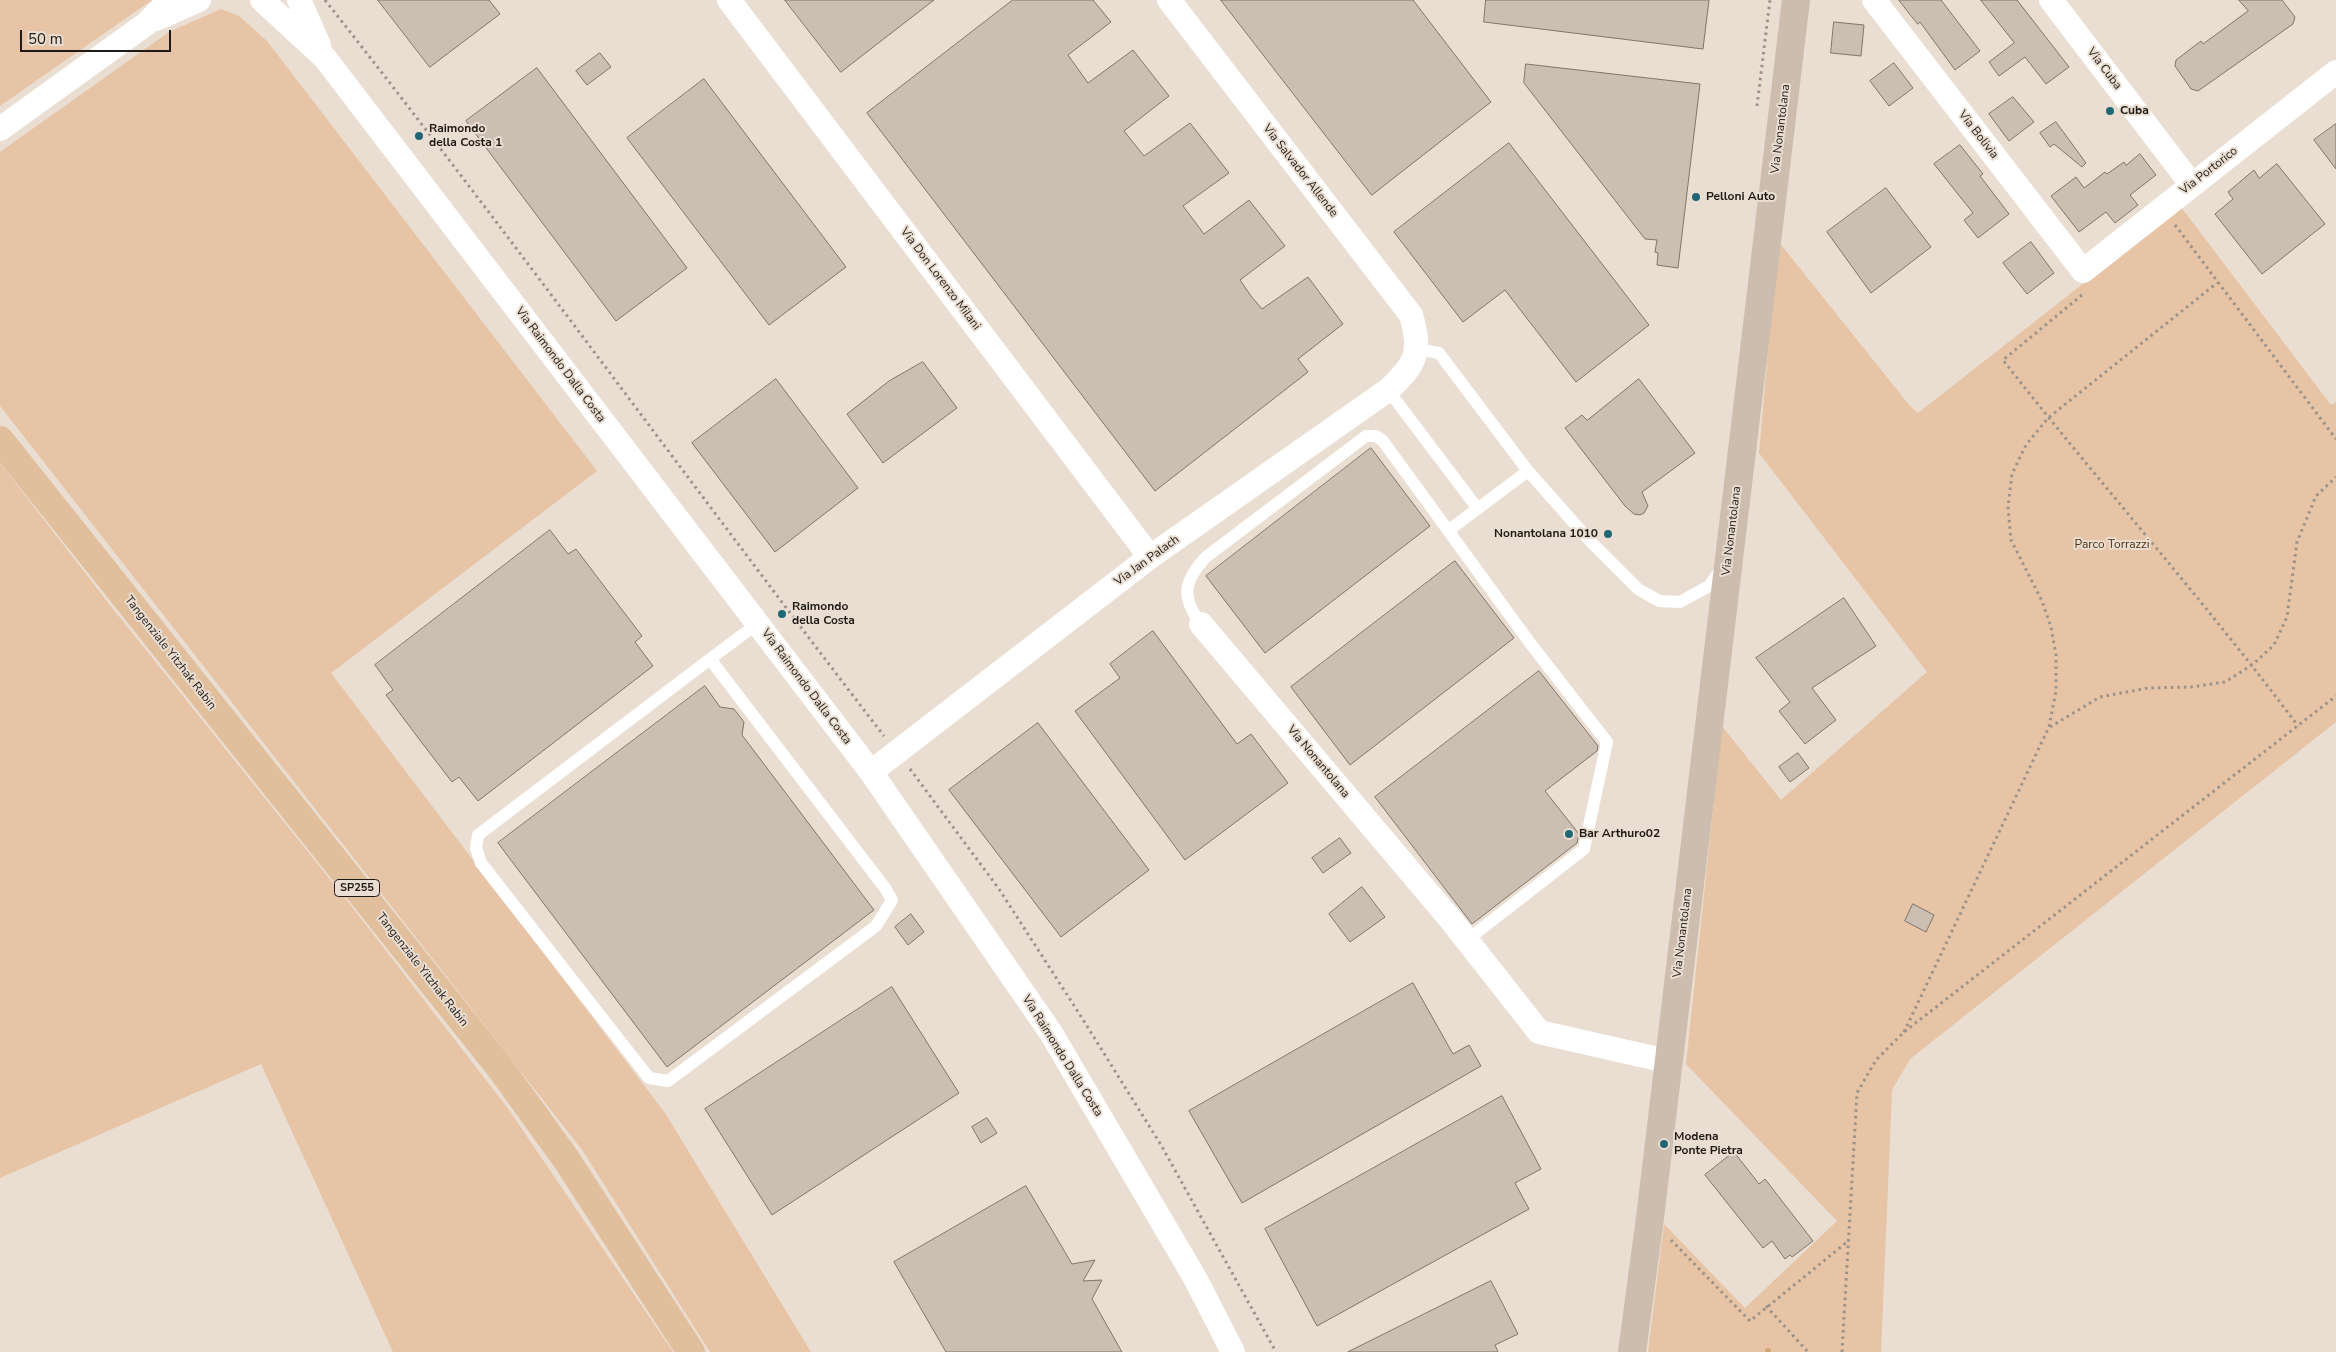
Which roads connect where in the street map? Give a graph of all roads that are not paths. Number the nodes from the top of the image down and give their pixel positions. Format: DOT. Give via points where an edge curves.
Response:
graph roads {
  1 [pos="170,0"];
  2 [pos="199,0"];
  3 [pos="262,0"];
  4 [pos="299,0"];
  5 [pos="729,0"];
  6 [pos="1169,0"];
  7 [pos="1796,0"];
  8 [pos="1874,0"];
  9 [pos="2051,0"];
  10 [pos="146,24"];
  11 [pos="325,58"];
  12 [pos="2336,72"];
  13 [pos="0,129"];
  14 [pos="2192,185"];
  15 [pos="2083,271"];
  16 [pos="1417,349"];
  17 [pos="1388,390"];
  18 [pos="0,440"];
  19 [pos="1528,471"];
  20 [pos="1478,509"];
  21 [pos="1449,530"];
  22 [pos="1150,557"];
  23 [pos="1728,560"];
  24 [pos="757,624"];
  25 [pos="1202,624"];
  26 [pos="710,659"];
  27 [pos="871,772"];
  28 [pos="1467,940"];
  29 [pos="1667,1061"];
  30 [pos="691,1352"];
  31 [pos="1233,1352"];
  32 [pos="1632,1352"];
  1 -- 10 [label="street"];
  2 -- 10 [label="street"];
  3 -- 11 [label="street"];
  4 -- 11 [label="street"];
  5 -- 22 [label="street, Via Don Lorenzo Milani"];
  6 -- 16 [label="street, Via Salvador Allende" via="1411,315"];
  7 -- 23 [label="main road, Via Nonantolana"];
  8 -- 15 [label="street, Via Bolivia"];
  9 -- 14 [label="street, Via Cuba"];
  10 -- 13 [label="street"];
  11 -- 24 [label="street, Via Raimondo Dalla Costa"];
  12 -- 14 [label="street, Via Portorico"];
  14 -- 15 [label="street, Via Portorico"];
  16 -- 17 [label="street, Via Jan Palach" via="1407,372"];
  16 -- 19 [label="lane" via="1439,353"];
  17 -- 20 [label="lane"];
  17 -- 22 [label="street, Via Jan Palach"];
  18 -- 30 [label="main road, Tangenziale Yitzhak Rabin / SP255" via="501,1069 566,1160"];
  19 -- 20 [label="lane"];
  19 -- 23 [label="lane" via="1638,589 1659,601 1680,602 1709,586"];
  20 -- 21 [label="lane"];
  21 -- 25 [label="lane" via="1383,441 1376,436 1366,436 1206,557 1194,571 1186,594 1191,611"];
  21 -- 28 [label="lane" via="1530,643 1607,742 1584,850"];
  22 -- 27 [label="street, Via Jan Palach"];
  23 -- 29 [label="main road, Via Nonantolana"];
  24 -- 26 [label="lane"];
  24 -- 27 [label="street, Via Raimondo Dalla Costa"];
  25 -- 28 [label="street, Via Nonantolana"];
  26 -- 26 [label="lane" via="478,834 476,848 481,863 649,1078 656,1081 668,1081 876,926 892,900"];
  27 -- 31 [label="street, Via Raimondo Dalla Costa" via="1051,1033 1195,1278"];
  28 -- 29 [label="street, Via Nonantolana" via="1539,1032"];
  29 -- 32 [label="main road, Via Nonantolana"];
}
